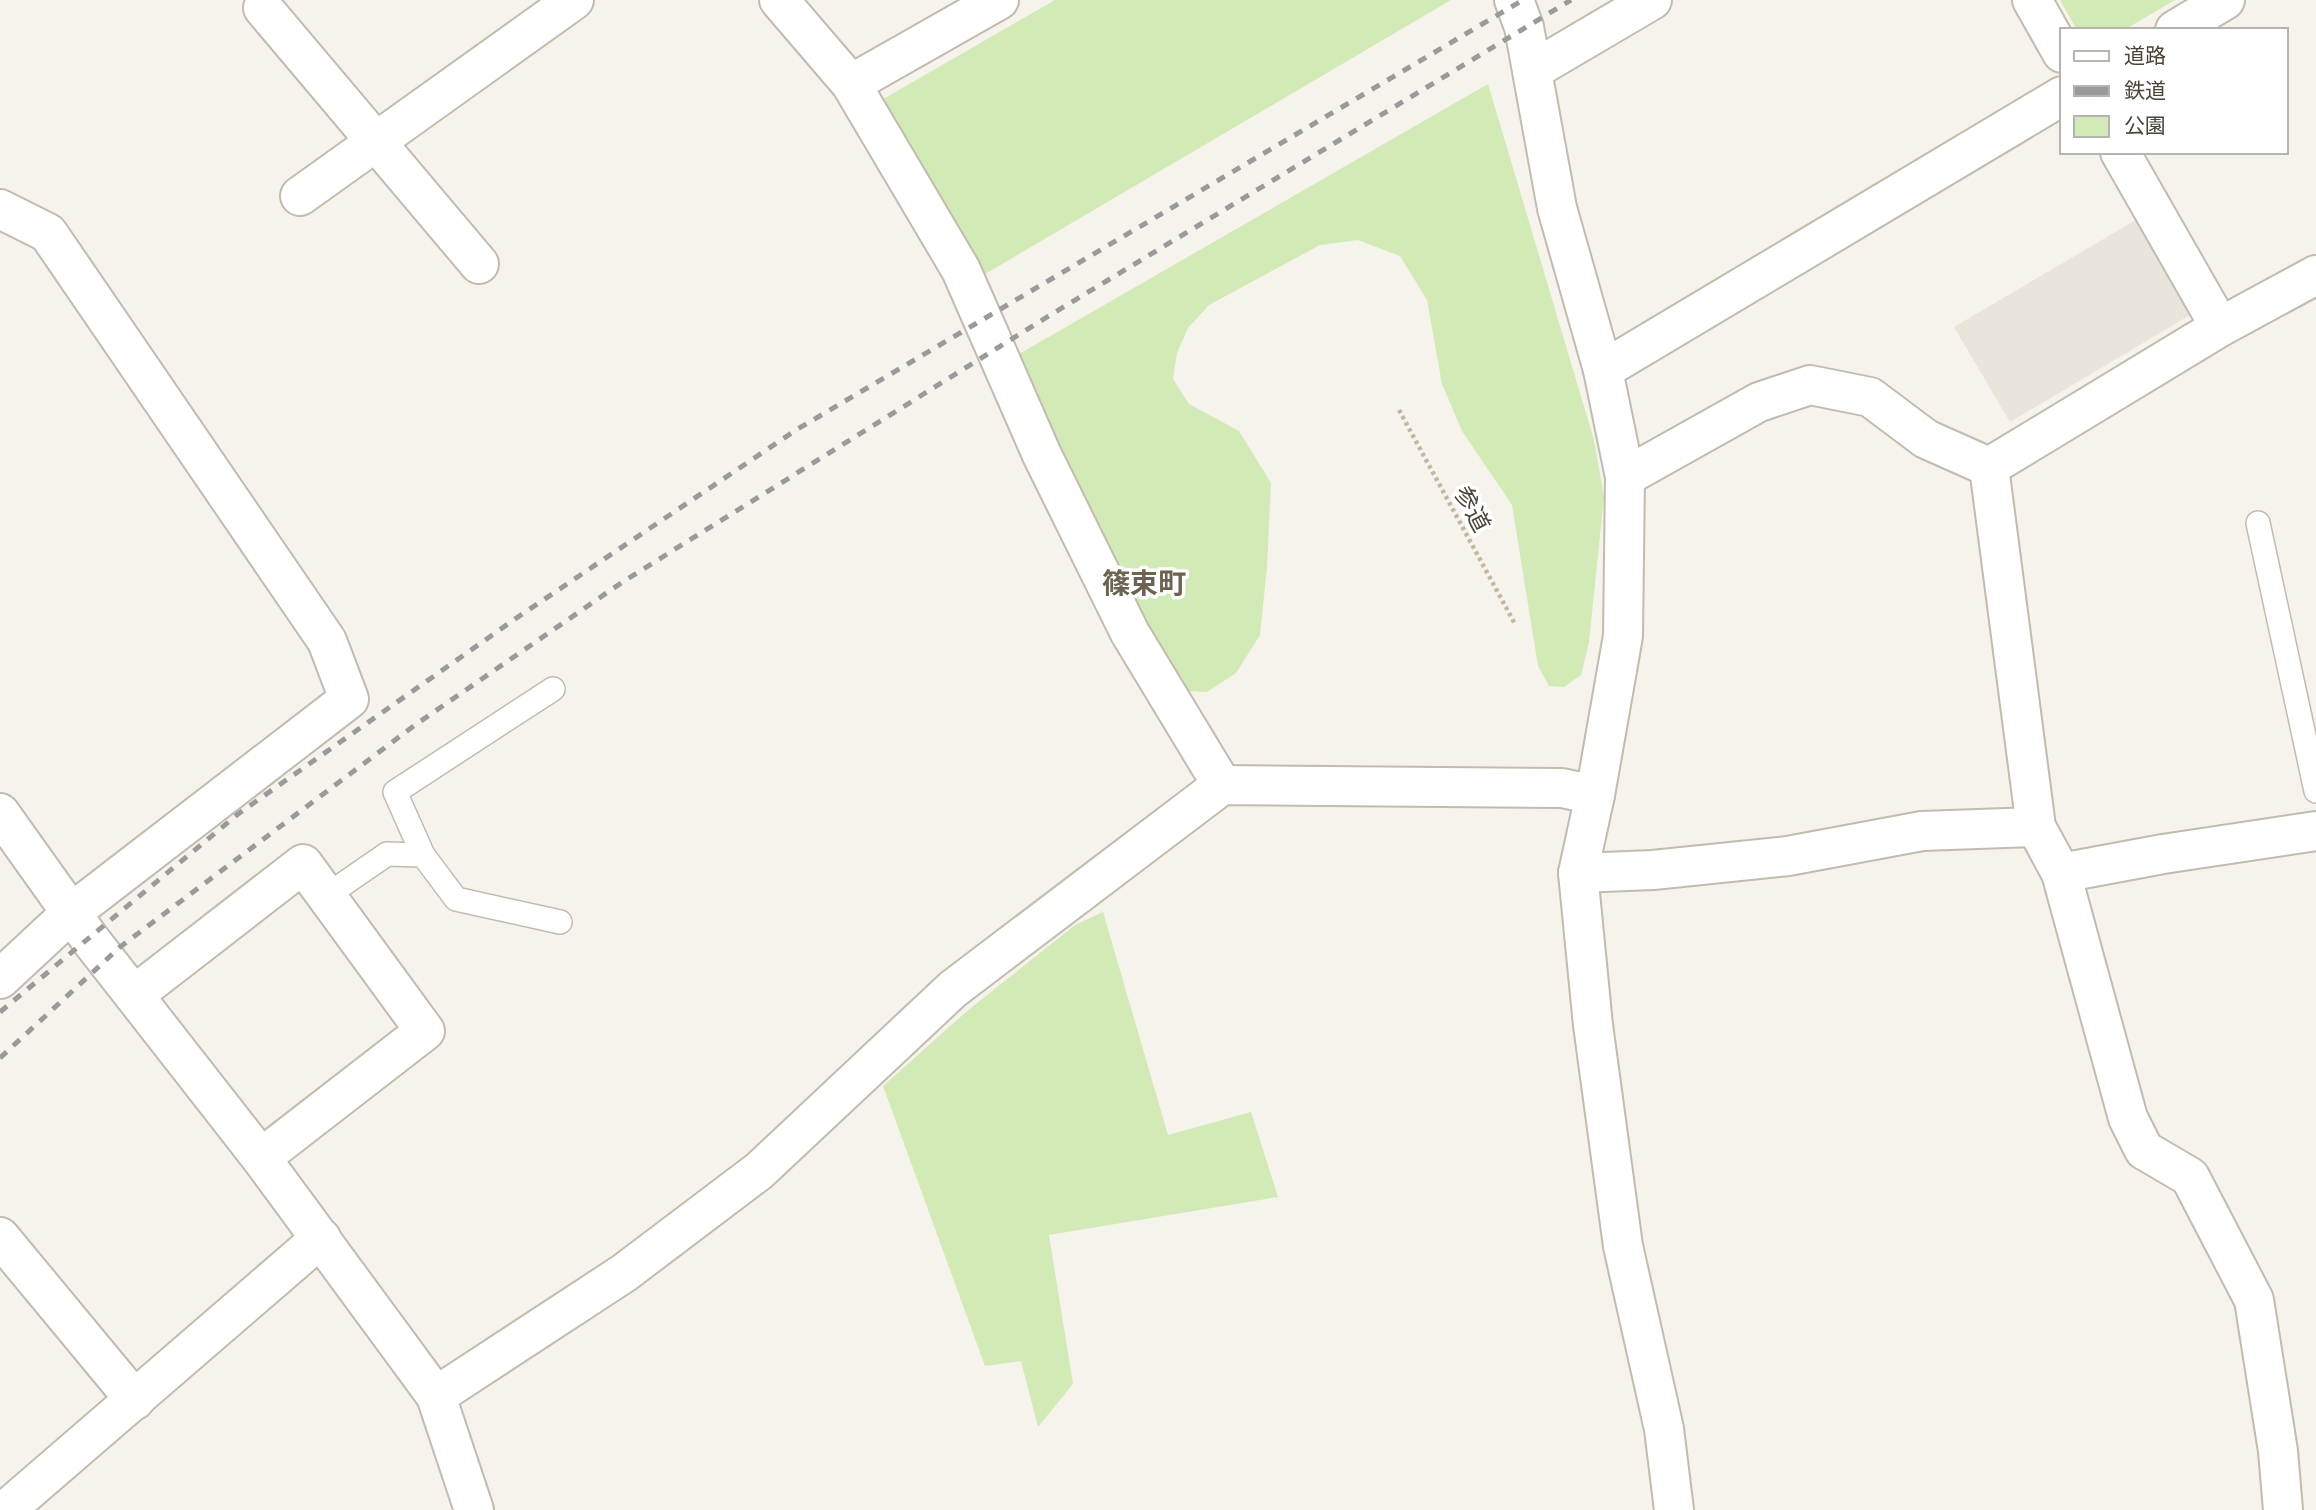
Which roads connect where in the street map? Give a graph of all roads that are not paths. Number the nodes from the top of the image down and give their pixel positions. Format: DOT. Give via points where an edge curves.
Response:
graph roads {
  1 [pos="779,0"];
  2 [pos="999,0"];
  3 [pos="1514,0"];
  4 [pos="1652,0"];
  5 [pos="2032,0"];
  6 [pos="2225,0"];
  7 [pos="558,4"];
  8 [pos="263,8"];
  9 [pos="2178,28"];
  10 [pos="2060,49"];
  11 [pos="1533,70"];
  12 [pos="851,84"];
  13 [pos="2060,97"];
  14 [pos="376,141"];
  15 [pos="2121,154"];
  16 [pos="300,196"];
  17 [pos="0,209"];
  18 [pos="479,264"];
  19 [pos="2316,275"];
  20 [pos="2220,327"];
  21 [pos="1603,370"];
  22 [pos="1989,467"];
  23 [pos="1625,477"];
  24 [pos="2258,523"];
  25 [pos="553,690"];
  26 [pos="1222,785"];
  27 [pos="2316,791"];
  28 [pos="1595,795"];
  29 [pos="0,813"];
  30 [pos="2036,827"];
  31 [pos="2316,831"];
  32 [pos="423,855"];
  33 [pos="1577,873"];
  34 [pos="2060,873"];
  35 [pos="326,896"];
  36 [pos="71,913"];
  37 [pos="560,922"];
  38 [pos="0,979"];
  39 [pos="134,995"];
  40 [pos="261,1158"];
  41 [pos="0,1237"];
  42 [pos="321,1238"];
  43 [pos="436,1396"];
  44 [pos="135,1400"];
  45 [pos="6,1510"];
  46 [pos="474,1510"];
  47 [pos="1674,1510"];
  48 [pos="2283,1510"];
  1 -- 12 [label="street"];
  2 -- 12 [label="street"];
  3 -- 11 [label="street"];
  4 -- 11 [label="street"];
  5 -- 10 [label="street"];
  6 -- 9 [label="street"];
  7 -- 14 [label="street"];
  8 -- 14 [label="street"];
  11 -- 21 [label="street" via="1557,208"];
  12 -- 26 [label="street" via="961,270 1042,455 1130,633"];
  13 -- 21 [label="street"];
  14 -- 16 [label="street"];
  14 -- 18 [label="street"];
  15 -- 20 [label="street"];
  17 -- 36 [label="street" via="48,233 327,640 349,699"];
  19 -- 20 [label="street"];
  20 -- 22 [label="street"];
  21 -- 23 [label="street"];
  22 -- 23 [label="street" via="1926,439 1870,397 1810,385 1759,402"];
  22 -- 30 [label="street"];
  23 -- 28 [label="street" via="1623,636"];
  24 -- 27 [label="lane"];
  25 -- 32 [label="lane" via="395,792"];
  26 -- 28 [label="street" via="1562,788"];
  26 -- 43 [label="street" via="953,989 759,1171 624,1273"];
  28 -- 33 [label="street"];
  29 -- 36 [label="street"];
  30 -- 33 [label="street" via="1922,831 1788,856"];
  30 -- 34 [label="street"];
  31 -- 34 [label="street"];
  32 -- 35 [label="lane" via="387,854"];
  32 -- 37 [label="lane" via="456,899"];
  33 -- 47 [label="street" via="1623,1246 1664,1429"];
  34 -- 48 [label="street" via="2128,1118 2144,1150 2190,1177 2253,1300"];
  35 -- 39 [label="street" via="303,864"];
  35 -- 40 [label="street" via="425,1031"];
  36 -- 38 [label="street"];
  36 -- 39 [label="street"];
  39 -- 40 [label="street"];
  40 -- 42 [label="street"];
  41 -- 44 [label="street"];
  42 -- 43 [label="street"];
  42 -- 44 [label="street"];
  43 -- 46 [label="street"];
  44 -- 45 [label="street"];
}
